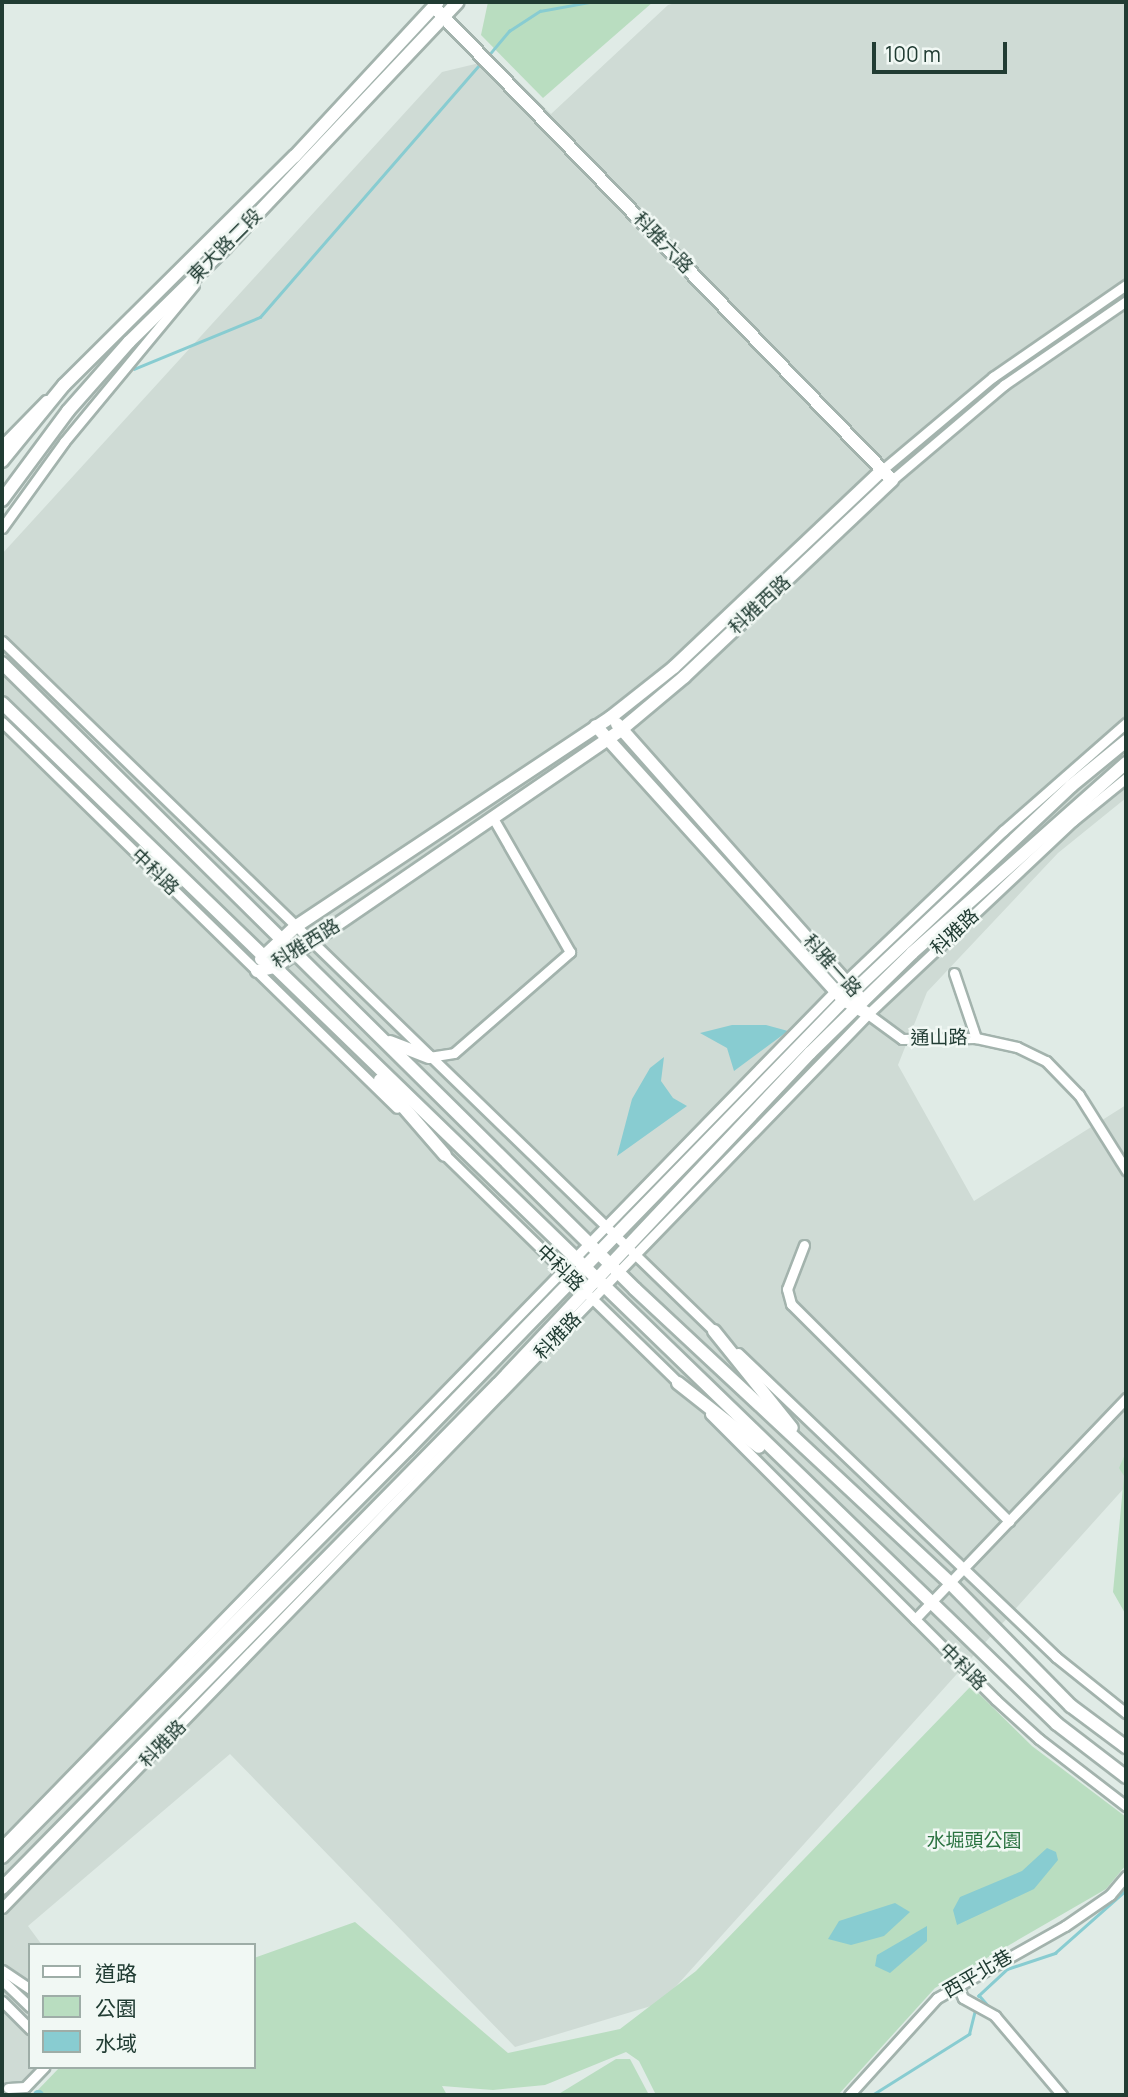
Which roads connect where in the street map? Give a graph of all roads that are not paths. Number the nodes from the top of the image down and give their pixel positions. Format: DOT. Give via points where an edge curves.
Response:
graph roads {
  1 [pos="458,2"];
  2 [pos="436,4"];
  3 [pos="444,17"];
  4 [pos="226,247"];
  5 [pos="1126,285"];
  6 [pos="1126,301"];
  7 [pos="64,385"];
  8 [pos="2,445"];
  9 [pos="2,461"];
  10 [pos="882,470"];
  11 [pos="892,480"];
  12 [pos="2,500"];
  13 [pos="2,528"];
  14 [pos="2,641"];
  15 [pos="2,663"];
  16 [pos="2,703"];
  17 [pos="611,717"];
  18 [pos="2,722"];
  19 [pos="1126,723"];
  20 [pos="596,726"];
  21 [pos="622,729"];
  22 [pos="608,739"];
  23 [pos="1126,741"];
  24 [pos="1126,763"];
  25 [pos="1126,778"];
  26 [pos="493,818"];
  27 [pos="295,926"];
  28 [pos="279,940"];
  29 [pos="311,942"];
  30 [pos="263,954"];
  31 [pos="294,954"];
  32 [pos="275,967"];
  33 [pos="257,971"];
  34 [pos="954,973"];
  35 [pos="845,991"];
  36 [pos="862,1008"];
  37 [pos="332,1025"];
  38 [pos="976,1038"];
  39 [pos="384,1039"];
  40 [pos="429,1057"];
  41 [pos="445,1155"];
  42 [pos="1126,1170"];
  43 [pos="606,1224"];
  44 [pos="617,1235"];
  45 [pos="588,1241"];
  46 [pos="804,1245"];
  47 [pos="631,1250"];
  48 [pos="600,1253"];
  49 [pos="572,1258"];
  50 [pos="614,1268"];
  51 [pos="562,1269"];
  52 [pos="584,1270"];
  53 [pos="573,1281"];
  54 [pos="598,1284"];
  55 [pos="588,1296"];
  56 [pos="714,1331"];
  57 [pos="678,1383"];
  58 [pos="1126,1398"];
  59 [pos="821,1464"];
  60 [pos="824,1500"];
  61 [pos="1009,1521"];
  62 [pos="965,1568"];
  63 [pos="951,1584"];
  64 [pos="935,1602"];
  65 [pos="915,1619"];
  66 [pos="1126,1713"];
  67 [pos="1126,1746"];
  68 [pos="1126,1777"];
  69 [pos="1126,1806"];
  70 [pos="2,1846"];
  71 [pos="2,1857"];
  72 [pos="1126,1876"];
  73 [pos="2,1888"];
  74 [pos="2,1908"];
  75 [pos="2,1970"];
  76 [pos="2,1980"];
  77 [pos="957,1984"];
  78 [pos="28,1987"];
  79 [pos="2,2001"];
  80 [pos="28,2005"];
  81 [pos="28,2027"];
  82 [pos="42,2069"];
  83 [pos="8,2088"];
  84 [pos="849,2095"];
  85 [pos="1062,2095"];
  1 -- 3 [label="street, 東大路二段"];
  2 -- 3 [label="street, 科雅六路"];
  2 -- 7 [label="street, 東大路二段" via="295,156"];
  3 -- 4 [label="street, 東大路二段"];
  3 -- 10 [label="street, 科雅六路"];
  4 -- 12 [label="street, 東大路二段" via="128,342 68,411"];
  4 -- 13 [label="street" via="64,442"];
  5 -- 10 [label="street, 科雅西路" via="993,377"];
  6 -- 11 [label="street, 科雅西路" via="1004,385"];
  7 -- 8 [label="street"];
  7 -- 9 [label="street, 東大路二段"];
  10 -- 11 [label="street, 科雅六路"];
  10 -- 17 [label="street, 科雅西路" via="674,667"];
  11 -- 21 [label="street, 科雅西路" via="684,677"];
  14 -- 27 [label="street"];
  15 -- 28 [label="street, 中科路"];
  16 -- 30 [label="street, 中科路"];
  17 -- 20 [label="street, 科雅西路"];
  17 -- 21 [label="street, 科雅一路"];
  18 -- 33 [label="street, 中科路"];
  19 -- 35 [label="street, 科雅路"];
  20 -- 22 [label="street, 科雅一路"];
  20 -- 27 [label="street, 科雅西路"];
  21 -- 22 [label="street, 科雅西路"];
  21 -- 35 [label="street, 科雅一路"];
  22 -- 26 [label="street, 科雅西路"];
  22 -- 35 [label="street, 科雅一路"];
  23 -- 35 [label="street, 科雅路"];
  24 -- 36 [label="street, 科雅路" via="1082,798"];
  25 -- 36 [label="street, 科雅路"];
  26 -- 29 [label="street, 科雅西路"];
  26 -- 40 [label="street" via="570,952 454,1053"];
  27 -- 28 [label="street, 科雅西路"];
  27 -- 29 [label="street"];
  28 -- 30 [label="street, 科雅西路"];
  28 -- 31 [label="street, 中科路"];
  29 -- 31 [label="street, 科雅西路"];
  29 -- 40 [label="street"];
  30 -- 32 [label="street, 中科路"];
  30 -- 33 [label="street, 科雅西路"];
  31 -- 32 [label="street, 科雅西路"];
  31 -- 39 [label="street, 中科路"];
  32 -- 33 [label="street, 科雅西路"];
  32 -- 37 [label="street, 中科路"];
  33 -- 41 [label="street, 中科路"];
  34 -- 38 [label="street"];
  35 -- 36 [label="street, 科雅一路"];
  35 -- 43 [label="street, 科雅路"];
  35 -- 44 [label="street, 科雅路"];
  36 -- 38 [label="street, 通山路" via="902,1039"];
  36 -- 47 [label="street, 科雅路"];
  37 -- 41 [label="street"];
  37 -- 49 [label="street, 中科路"];
  38 -- 42 [label="street, 通山路" via="1017,1047 1062,1075"];
  39 -- 40 [label="street"];
  39 -- 45 [label="street, 中科路"];
  40 -- 43 [label="street"];
  41 -- 51 [label="street, 中科路"];
  43 -- 44 [label="street"];
  43 -- 45 [label="street, 科雅路"];
  44 -- 47 [label="street"];
  44 -- 48 [label="street, 科雅路"];
  45 -- 48 [label="street, 中科路"];
  45 -- 49 [label="street, 科雅路"];
  46 -- 61 [label="street" via="787,1289 791,1304"];
  47 -- 50 [label="street, 科雅路"];
  47 -- 56 [label="street"];
  48 -- 50 [label="street, 中科路"];
  48 -- 52 [label="street, 科雅路"];
  49 -- 51 [label="street, 科雅路"];
  49 -- 52 [label="street, 中科路"];
  50 -- 54 [label="street, 科雅路"];
  50 -- 59 [label="street, 中科路"];
  51 -- 53 [label="street, 中科路"];
  51 -- 70 [label="street, 科雅路"];
  52 -- 53 [label="street, 科雅路"];
  52 -- 54 [label="street, 中科路"];
  53 -- 55 [label="street, 中科路"];
  53 -- 71 [label="street, 科雅路"];
  54 -- 55 [label="street, 科雅路"];
  54 -- 60 [label="street, 中科路"];
  55 -- 57 [label="street, 中科路"];
  55 -- 73 [label="street, 科雅路"];
  55 -- 74 [label="street, 科雅路"];
  56 -- 59 [label="street"];
  56 -- 62 [label="street"];
  57 -- 60 [label="street"];
  57 -- 65 [label="street, 中科路"];
  58 -- 61 [label="street"];
  59 -- 63 [label="street, 中科路"];
  60 -- 64 [label="street, 中科路"];
  61 -- 62 [label="street"];
  62 -- 63 [label="street"];
  62 -- 66 [label="street" via="1056,1657"];
  63 -- 64 [label="street"];
  63 -- 67 [label="street, 中科路" via="1071,1706"];
  64 -- 65 [label="street"];
  64 -- 68 [label="street, 中科路" via="1057,1724"];
  65 -- 69 [label="street, 中科路" via="1039,1740"];
  72 -- 77 [label="street, 西平北巷" via="1110,1895 1065,1926"];
  75 -- 78 [label="street"];
  76 -- 80 [label="street"];
  77 -- 84 [label="street, 西平北巷" via="928,2007"];
  77 -- 85 [label="street" via="963,1997 995,2016"];
  79 -- 81 [label="street"];
  82 -- 83 [label="street" via="25,2087"];
}
